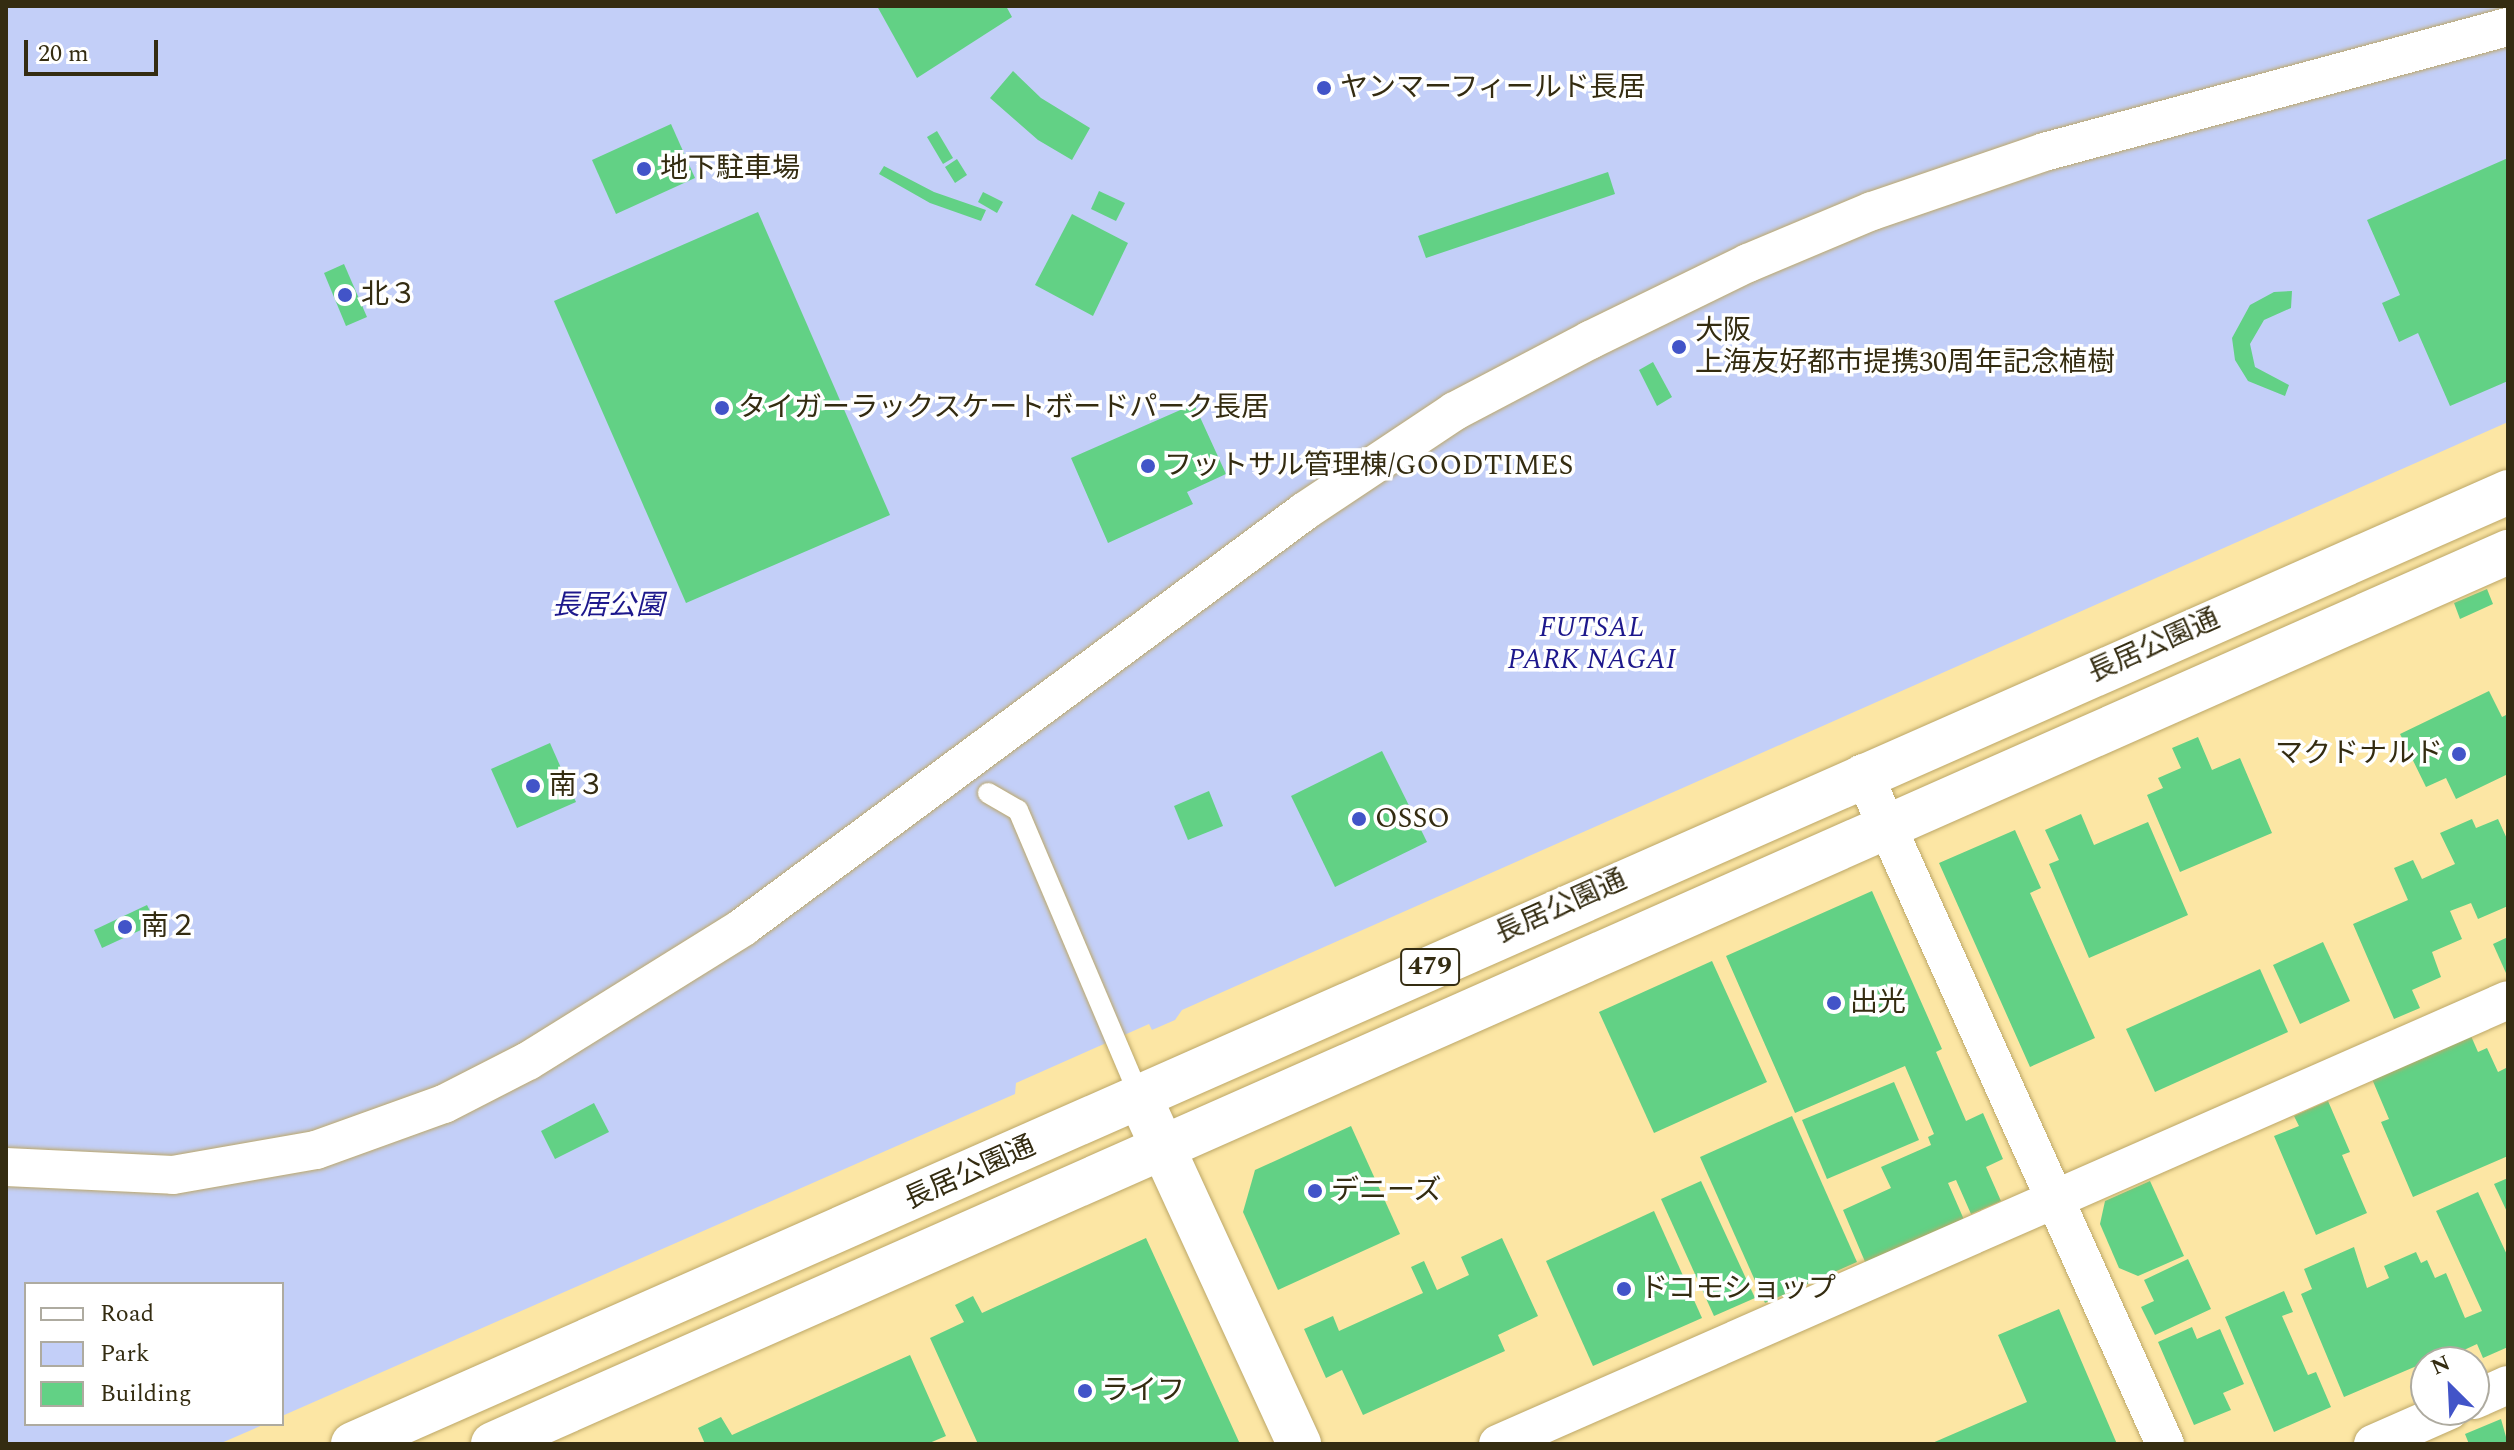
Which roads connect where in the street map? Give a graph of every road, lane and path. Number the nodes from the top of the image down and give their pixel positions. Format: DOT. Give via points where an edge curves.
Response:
graph roads {
  1 [pos="2508,27"];
  2 [pos="2508,492"];
  3 [pos="2508,552"];
  4 [pos="1863,773"];
  5 [pos="988,793"];
  6 [pos="1888,831"];
  7 [pos="2508,1000"];
  8 [pos="1140,1098"];
  9 [pos="1161,1145"];
  10 [pos="6,1167"];
  11 [pos="2058,1202"];
  12 [pos="2414,1426"];
  13 [pos="353,1444"];
  14 [pos="493,1444"];
  15 [pos="1299,1444"];
  16 [pos="1498,1444"];
  17 [pos="2165,1444"];
  18 [pos="2373,1444"];
  1 -- 10 [label="street" via="1987,172 1872,211 1748,263 1590,340 1455,411 1305,511 731,935 528,1061 444,1104 376,1132 243,1165 173,1175"];
  2 -- 4 [label="main road, 長居公園通 / 479"];
  3 -- 6 [label="main road, 長居公園通 / 479"];
  4 -- 6 [label="street"];
  4 -- 8 [label="main road, 長居公園通 / 479"];
  5 -- 8 [label="lane" via="1018,810"];
  6 -- 9 [label="main road, 長居公園通 / 479"];
  6 -- 11 [label="street"];
  7 -- 11 [label="street"];
  8 -- 9 [label="main road"];
  8 -- 13 [label="main road, 長居公園通 / 479"];
  9 -- 14 [label="main road, 長居公園通 / 479"];
  9 -- 15 [label="main road"];
  11 -- 16 [label="street"];
  11 -- 17 [label="street"];
  12 -- 18 [label="street"];
}
